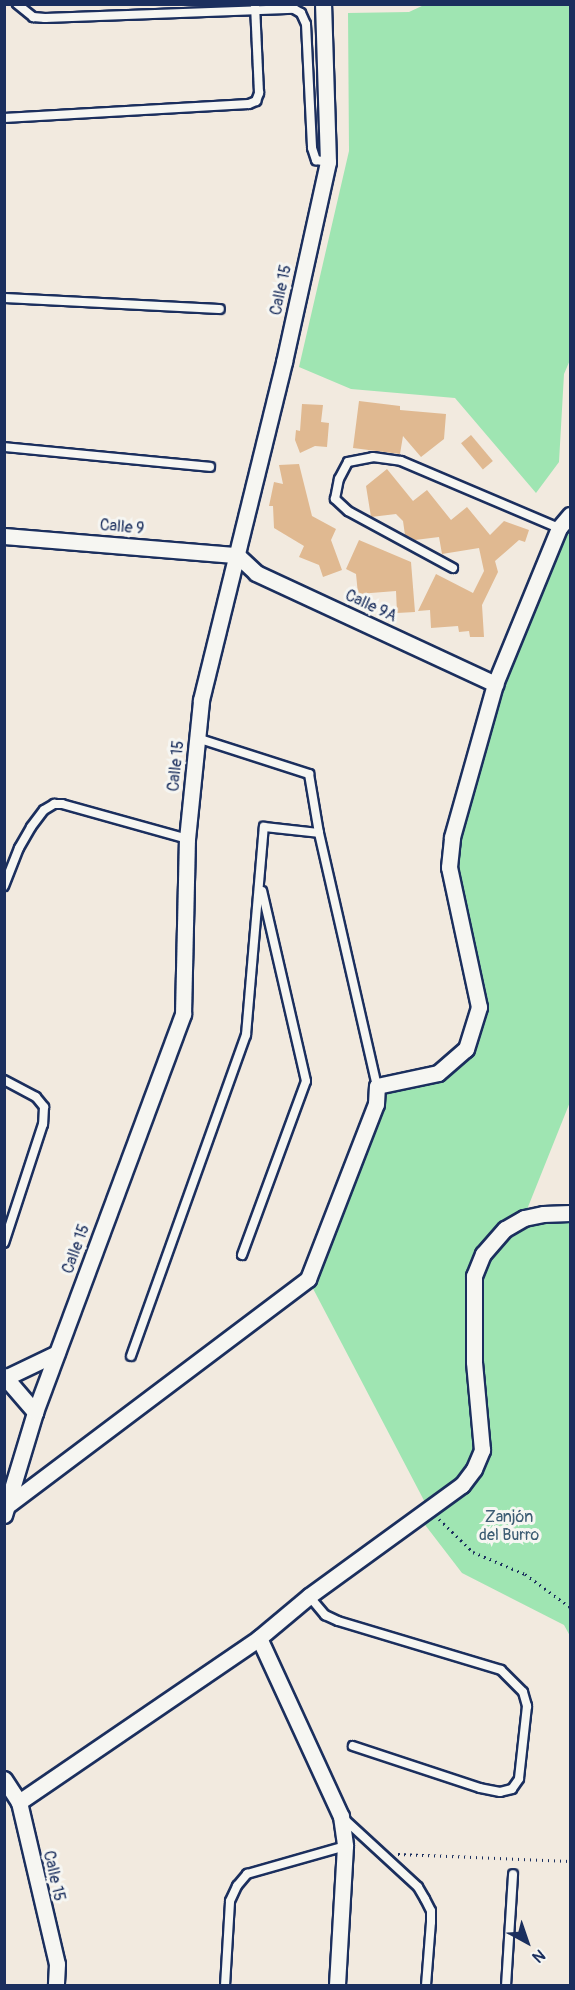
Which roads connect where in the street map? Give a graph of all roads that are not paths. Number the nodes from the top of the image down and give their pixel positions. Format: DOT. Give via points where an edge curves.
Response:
graph roads {
  1 [pos="17,4"];
  2 [pos="323,4"];
  3 [pos="256,8"];
  4 [pos="4,118"];
  5 [pos="327,162"];
  6 [pos="4,298"];
  7 [pos="220,309"];
  8 [pos="4,447"];
  9 [pos="210,466"];
  10 [pos="570,515"];
  11 [pos="559,528"];
  12 [pos="4,536"];
  13 [pos="237,555"];
  14 [pos="453,568"];
  15 [pos="495,684"];
  16 [pos="197,738"];
  17 [pos="319,833"];
  18 [pos="187,839"];
  19 [pos="261,884"];
  20 [pos="4,886"];
  21 [pos="4,1080"];
  22 [pos="377,1086"];
  23 [pos="570,1213"];
  24 [pos="4,1244"];
  25 [pos="242,1255"];
  26 [pos="57,1353"];
  27 [pos="131,1356"];
  28 [pos="6,1376"];
  29 [pos="35,1412"];
  30 [pos="6,1508"];
  31 [pos="309,1596"];
  32 [pos="259,1638"];
  33 [pos="353,1746"];
  34 [pos="4,1779"];
  35 [pos="19,1802"];
  36 [pos="341,1816"];
  37 [pos="345,1846"];
  38 [pos="513,1874"];
  39 [pos="56,1986"];
  40 [pos="225,1986"];
  41 [pos="337,1986"];
  42 [pos="426,1986"];
  43 [pos="506,1986"];
  1 -- 3 [label="lane" via="33,16 45,18"];
  2 -- 5 [label="street, Calle 15"];
  3 -- 4 [label="lane" via="260,93 256,101"];
  3 -- 5 [label="lane" via="294,9 301,13 306,24 312,148 316,160"];
  5 -- 13 [label="street, Calle 15"];
  6 -- 7 [label="lane"];
  8 -- 9 [label="lane"];
  10 -- 11 [label="street"];
  11 -- 14 [label="lane" via="401,461 373,457 348,462 335,499 348,511"];
  11 -- 15 [label="street"];
  12 -- 13 [label="street, Calle 9"];
  13 -- 15 [label="street, Calle 9A" via="256,573"];
  13 -- 16 [label="street, Calle 15" via="201,700"];
  15 -- 22 [label="street" via="452,837 449,867 479,1007 466,1048 438,1073"];
  16 -- 17 [label="lane" via="309,774"];
  16 -- 18 [label="street, Calle 15"];
  17 -- 19 [label="lane" via="264,827"];
  17 -- 22 [label="lane"];
  18 -- 20 [label="lane" via="54,804 31,826"];
  18 -- 26 [label="street, Calle 15" via="183,1014"];
  19 -- 25 [label="lane" via="306,1081"];
  19 -- 27 [label="lane" via="246,1035"];
  21 -- 24 [label="lane" via="36,1097 44,1107 43,1125"];
  22 -- 30 [label="street" via="376,1104 308,1279"];
  23 -- 31 [label="street" via="524,1218 505,1229 483,1254 474,1276 474,1362 482,1450 474,1469 462,1485"];
  26 -- 28 [label="street"];
  26 -- 29 [label="street, Calle 15"];
  28 -- 29 [label="street"];
  29 -- 30 [label="street, Calle 15"];
  31 -- 32 [label="street"];
  31 -- 33 [label="lane" via="326,1615 338,1621 501,1670 523,1692 527,1707 519,1779 512,1789 500,1792 480,1788"];
  32 -- 35 [label="street"];
  32 -- 36 [label="street"];
  34 -- 35 [label="street, Calle 15"];
  35 -- 39 [label="street, Calle 15" via="57,1964"];
  36 -- 37 [label="street"];
  36 -- 42 [label="lane" via="418,1887 431,1911"];
  37 -- 40 [label="lane" via="247,1874 230,1901"];
  37 -- 41 [label="street"];
  38 -- 43 [label="lane"];
}
